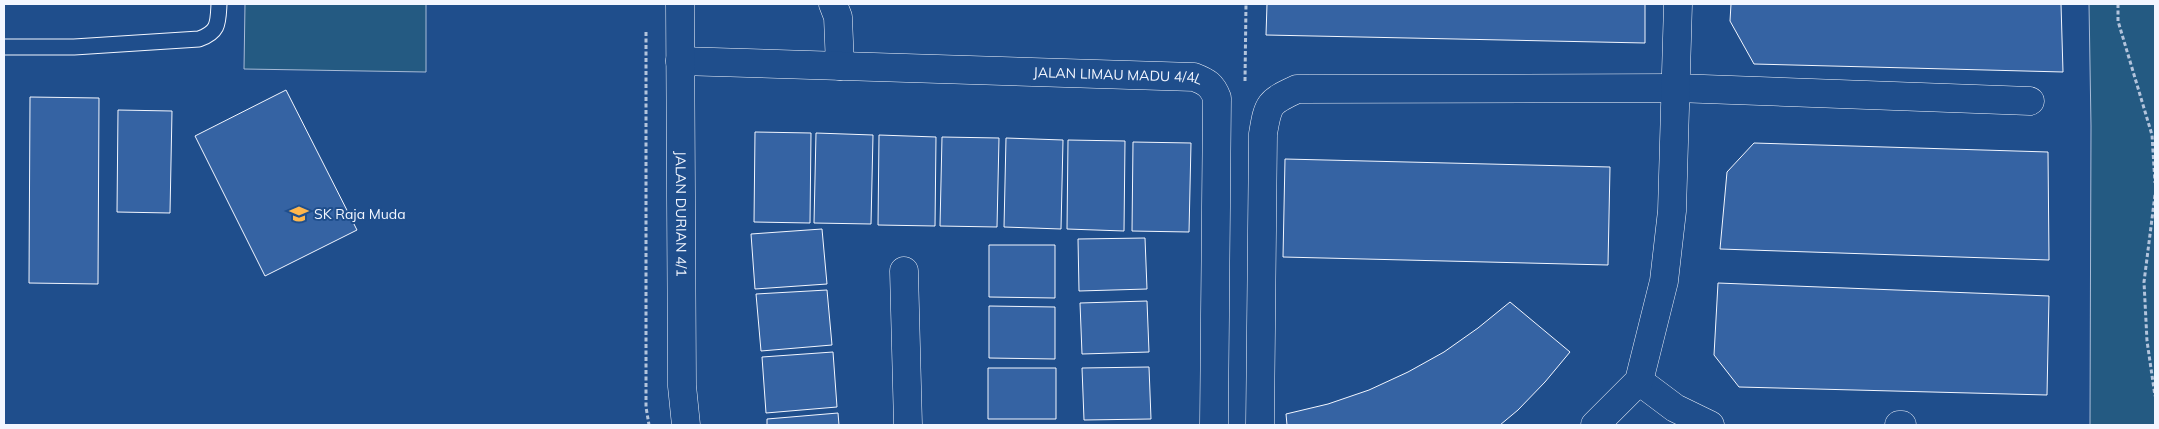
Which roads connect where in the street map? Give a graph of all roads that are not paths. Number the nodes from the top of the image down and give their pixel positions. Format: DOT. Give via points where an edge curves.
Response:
graph roads {
  1 [pos="219,4"];
  2 [pos="680,4"];
  3 [pos="833,4"];
  4 [pos="1678,4"];
  5 [pos="4,47"];
  6 [pos="680,62"];
  7 [pos="840,66"];
  8 [pos="1676,88"];
  9 [pos="2030,101"];
  10 [pos="904,271"];
  11 [pos="1639,381"];
  12 [pos="686,425"];
  13 [pos="908,425"];
  14 [pos="1214,425"];
  15 [pos="1260,425"];
  16 [pos="1595,425"];
  17 [pos="1710,425"];
  1 -- 5 [label="lane" via="214,31 199,39"];
  2 -- 6 [label="street, JALAN DURIAN 4/1"];
  3 -- 7 [label="street" via="838,17"];
  4 -- 8 [label="street"];
  6 -- 7 [label="street, JALAN LIMAU MADU 4/4L"];
  6 -- 12 [label="street, JALAN DURIAN 4/1" via="682,386"];
  7 -- 14 [label="street, JALAN LIMAU MADU 4/4L" via="1194,77 1212,86 1217,98"];
  8 -- 9 [label="street"];
  8 -- 11 [label="street" via="1672,211 1664,281"];
  8 -- 15 [label="street" via="1297,89 1276,98 1267,110 1263,134"];
  10 -- 13 [label="street"];
  11 -- 16 [label="street"];
  11 -- 17 [label="street" via="1675,408"];
}
